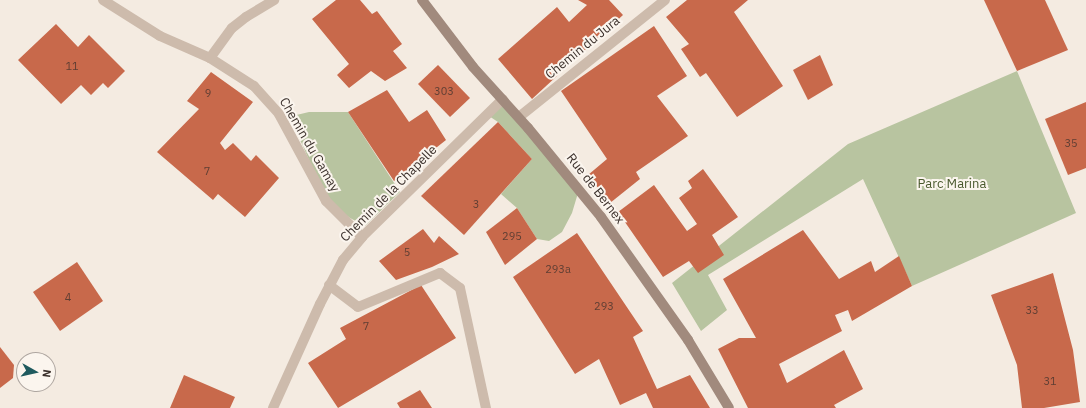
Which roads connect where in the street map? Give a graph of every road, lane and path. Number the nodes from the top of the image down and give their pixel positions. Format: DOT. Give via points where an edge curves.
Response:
graph roads {
  1 [pos="103,0"];
  2 [pos="274,0"];
  3 [pos="422,0"];
  4 [pos="665,0"];
  5 [pos="210,58"];
  6 [pos="503,99"];
  7 [pos="519,117"];
  8 [pos="362,237"];
  9 [pos="329,285"];
  10 [pos="274,408"];
  11 [pos="486,408"];
  12 [pos="729,408"];
  1 -- 5 [label="street, Chemin du Gamay" via="160,36"];
  2 -- 5 [label="street" via="232,28"];
  3 -- 6 [label="street, Rue de Bernex" via="473,67"];
  4 -- 7 [label="street, Chemin du Jura"];
  5 -- 8 [label="street, Chemin du Gamay" via="254,86 267,98 279,114 326,201"];
  6 -- 7 [label="street, Rue de Bernex"];
  6 -- 8 [label="street, Chemin de la Chapelle"];
  7 -- 12 [label="street, Rue de Bernex" via="574,182 636,264 688,340"];
  8 -- 9 [label="street, Chemin de la Chapelle" via="343,260"];
  9 -- 10 [label="street, Chemin de la Chapelle"];
  9 -- 11 [label="street" via="358,307 440,273 460,288"];
}
